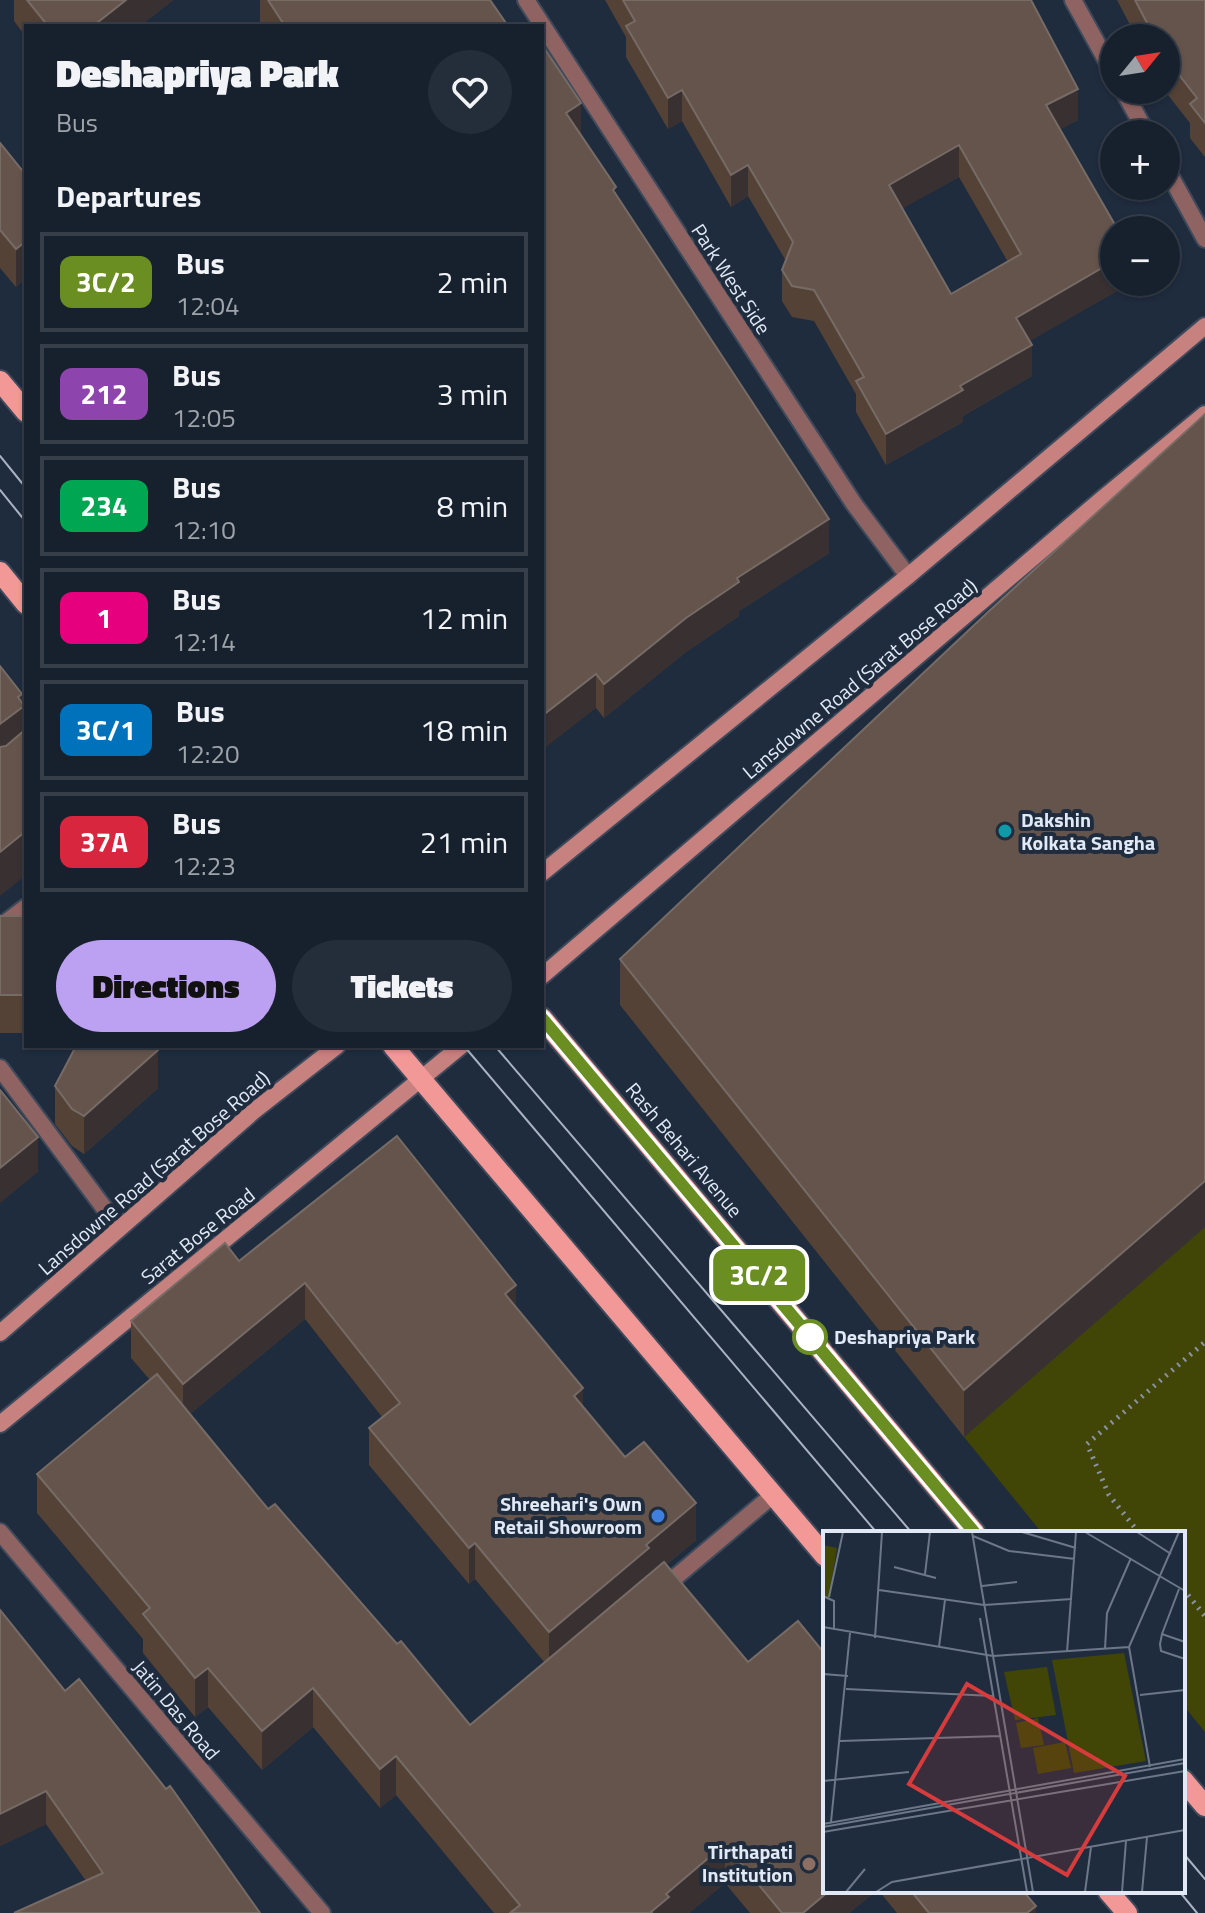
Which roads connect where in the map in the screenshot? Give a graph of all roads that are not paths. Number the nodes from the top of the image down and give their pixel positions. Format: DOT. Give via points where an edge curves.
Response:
graph roads {
  1 [pos="526,0"];
  2 [pos="1073,0"];
  3 [pos="542,24"];
  4 [pos="544,28"];
  5 [pos="1100,49"];
  6 [pos="1180,193"];
  7 [pos="1205,239"];
  8 [pos="1205,326"];
  9 [pos="0,381"];
  10 [pos="24,410"];
  11 [pos="1205,414"];
  12 [pos="0,572"];
  13 [pos="908,576"];
  14 [pos="24,602"];
  15 [pos="544,871"];
  16 [pos="24,909"];
  17 [pos="0,927"];
  18 [pos="544,974"];
  19 [pos="544,1020"];
  20 [pos="334,1048"];
  21 [pos="395,1048"];
  22 [pos="459,1048"];
  23 [pos="0,1068"];
  24 [pos="422,1080"];
  25 [pos="119,1228"];
  26 [pos="0,1333"];
  27 [pos="0,1424"];
  28 [pos="773,1495"];
  29 [pos="973,1531"];
  30 [pos="0,1532"];
  31 [pos="823,1554"];
  32 [pos="651,1597"];
  33 [pos="1185,1782"];
  34 [pos="1205,1806"];
  35 [pos="1110,1893"];
  36 [pos="322,1913"];
  37 [pos="1127,1913"];
  1 -- 3 [label="street, Park West Side"];
  2 -- 5 [label="street"];
  4 -- 13 [label="street, Park West Side" via="854,504"];
  6 -- 7 [label="street"];
  8 -- 13 [label="main road"];
  9 -- 10 [label="main road"];
  11 -- 18 [label="main road, Lansdowne Road (Sarat Bose Road)"];
  12 -- 14 [label="main road"];
  13 -- 15 [label="main road"];
  16 -- 17 [label="street"];
  19 -- 29 [label="main road, Rash Behari Avenue"];
  20 -- 25 [label="main road, Lansdowne Road (Sarat Bose Road)"];
  21 -- 24 [label="main road"];
  22 -- 24 [label="main road"];
  23 -- 25 [label="street"];
  24 -- 27 [label="main road, Sarat Bose Road"];
  24 -- 28 [label="main road"];
  25 -- 26 [label="main road, Lansdowne Road (Sarat Bose Road)"];
  28 -- 31 [label="main road"];
  28 -- 32 [label="street"];
  30 -- 36 [label="street, Jatin Das Road"];
  33 -- 34 [label="main road"];
  35 -- 37 [label="main road"];
}
